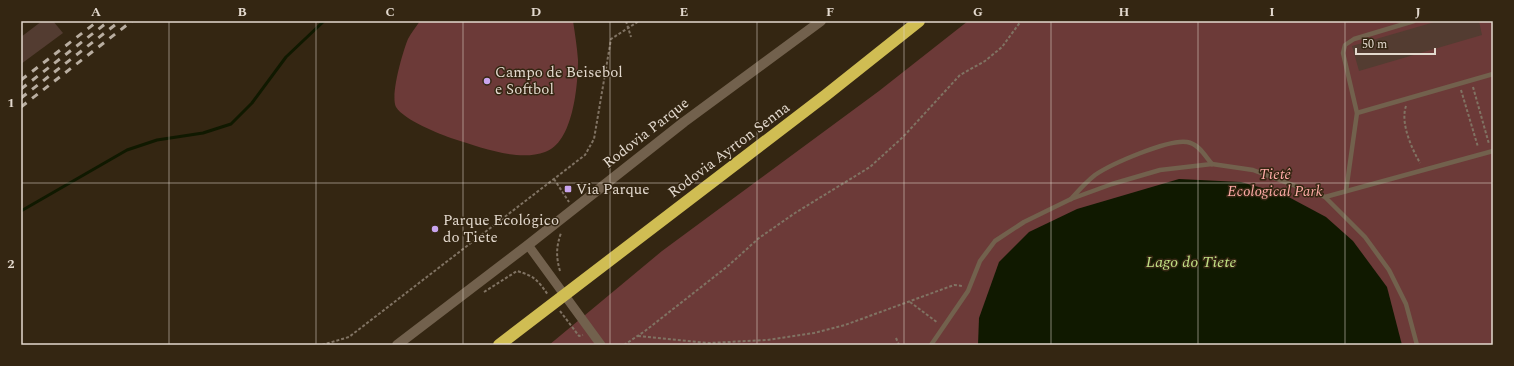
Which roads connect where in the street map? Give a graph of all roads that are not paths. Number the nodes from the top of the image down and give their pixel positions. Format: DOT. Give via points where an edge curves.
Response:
graph roads {
  1 [pos="821,21"];
  2 [pos="919,21"];
  3 [pos="1414,21"];
  4 [pos="1493,74"];
  5 [pos="1357,113"];
  6 [pos="1492,151"];
  7 [pos="1212,164"];
  8 [pos="1346,192"];
  9 [pos="1325,197"];
  10 [pos="1071,199"];
  11 [pos="528,245"];
  12 [pos="397,345"];
  13 [pos="499,345"];
  14 [pos="601,345"];
  15 [pos="931,345"];
  16 [pos="1417,345"];
  1 -- 11 [label="street, Rodovia Parque" via="684,122"];
  2 -- 13 [label="highway, Rodovia Ayrton Senna"];
  3 -- 5 [label="lane" via="1354,39 1345,45 1343,53"];
  4 -- 5 [label="lane"];
  5 -- 8 [label="lane"];
  6 -- 8 [label="lane"];
  7 -- 9 [label="lane" via="1253,170"];
  7 -- 10 [label="lane" via="1160,170"];
  7 -- 10 [label="lane" via="1198,146 1187,142 1168,144 1126,159 1097,174 1083,184"];
  8 -- 9 [label="lane"];
  9 -- 16 [label="lane" via="1365,237 1389,270 1406,304"];
  10 -- 15 [label="lane" via="1024,222 995,241 980,261 969,290"];
  11 -- 12 [label="street, Rodovia Parque"];
  11 -- 14 [label="street"];
}
